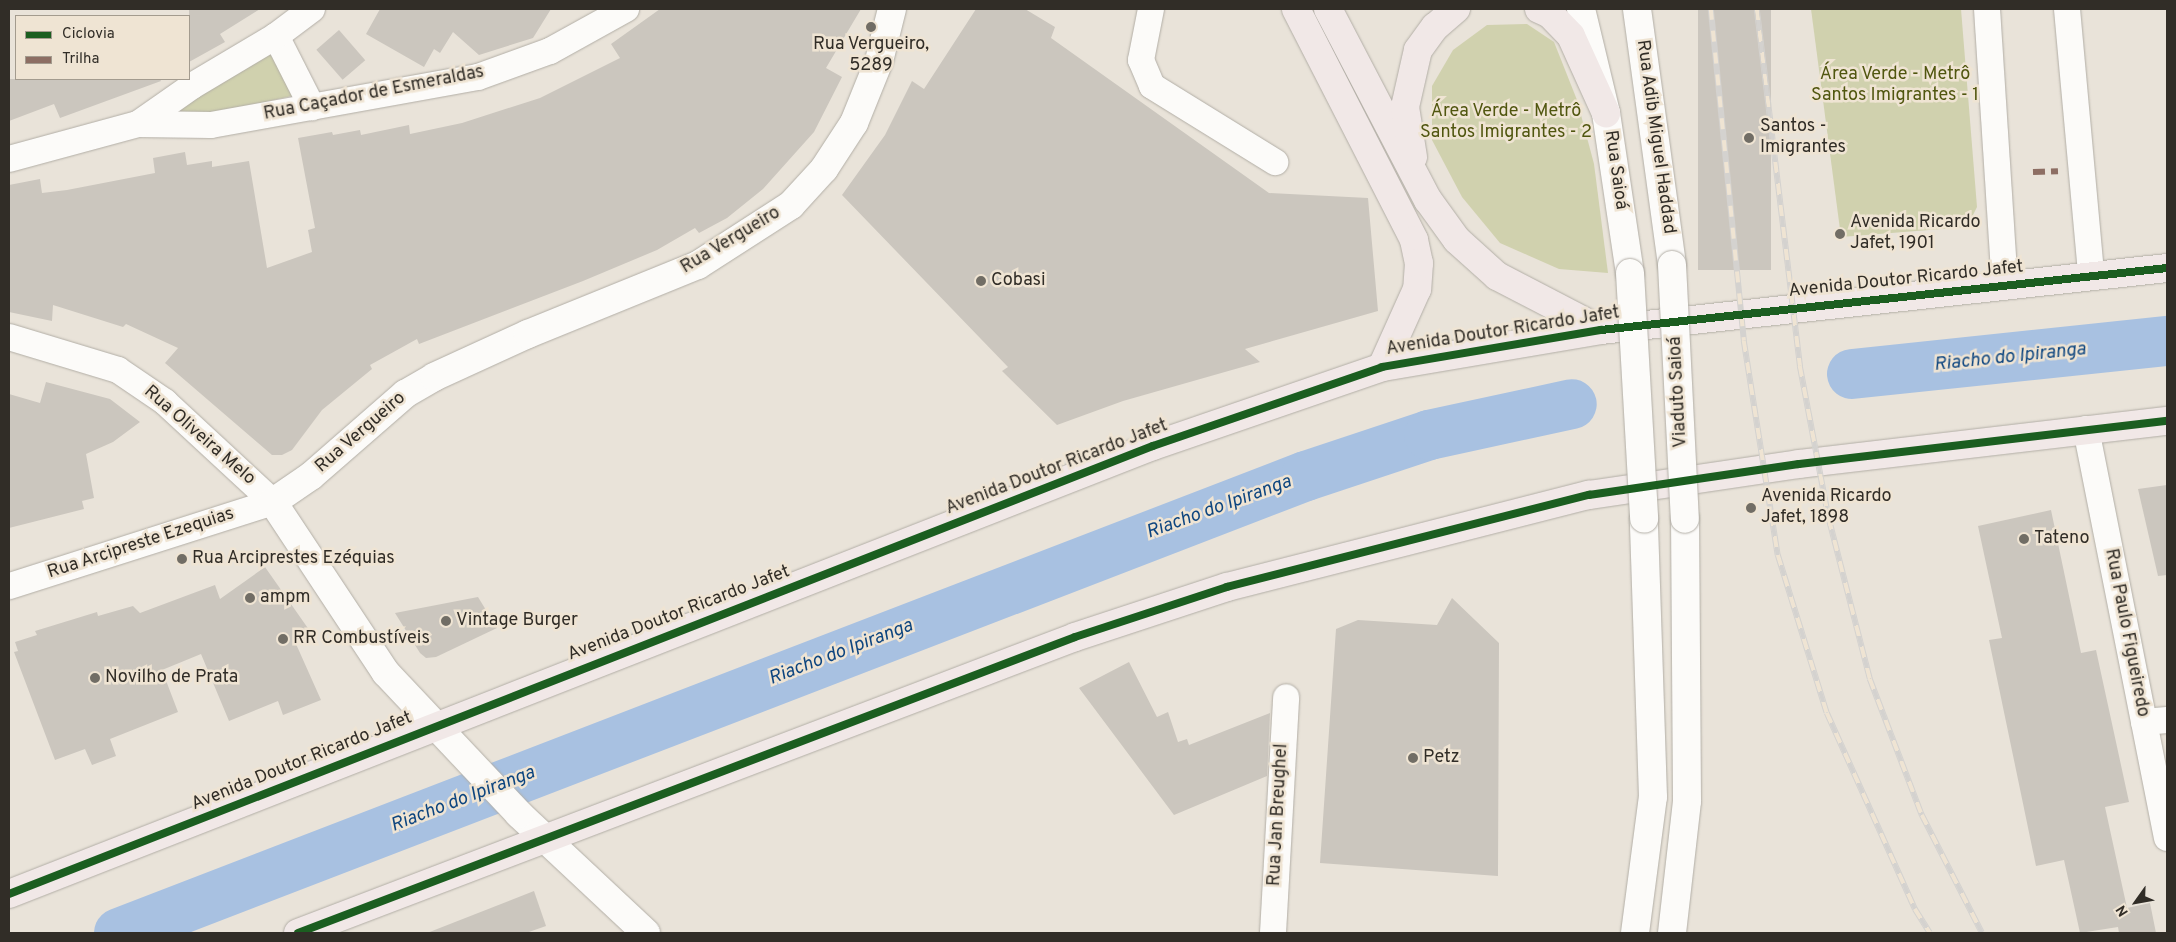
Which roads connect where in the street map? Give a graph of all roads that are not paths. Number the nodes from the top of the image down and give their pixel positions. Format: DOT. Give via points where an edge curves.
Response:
graph roads {
  1 [pos="312,9"];
  2 [pos="626,9"];
  3 [pos="892,9"];
  4 [pos="1151,9"];
  5 [pos="1296,9"];
  6 [pos="1328,9"];
  7 [pos="1456,9"];
  8 [pos="1539,9"];
  9 [pos="1581,9"];
  10 [pos="1987,9"];
  11 [pos="2067,9"];
  12 [pos="1637,11"];
  13 [pos="276,36"];
  14 [pos="312,106"];
  15 [pos="1606,113"];
  16 [pos="138,124"];
  17 [pos="9,159"];
  18 [pos="1275,162"];
  19 [pos="1417,178"];
  20 [pos="1672,265"];
  21 [pos="2167,268"];
  22 [pos="2092,275"];
  23 [pos="2005,284"];
  24 [pos="1600,330"];
  25 [pos="9,336"];
  26 [pos="1382,367"];
  27 [pos="2167,422"];
  28 [pos="2086,429"];
  29 [pos="273,502"];
  30 [pos="9,586"];
  31 [pos="1286,697"];
  32 [pos="2156,721"];
  33 [pos="433,726"];
  34 [pos="2167,838"];
  35 [pos="544,839"];
  36 [pos="9,894"];
  37 [pos="298,933"];
  38 [pos="646,933"];
  39 [pos="1273,933"];
  40 [pos="1635,933"];
  41 [pos="1672,933"];
  1 -- 13 [label="street"];
  2 -- 14 [label="street, Rua Caçador de Esmeraldas" via="550,52 478,77"];
  3 -- 29 [label="street, Rua Vergueiro" via="879,61 854,123 824,169 791,204 698,265 476,356 420,386 379,414 311,476"];
  4 -- 18 [label="street" via="1142,60 1152,86"];
  5 -- 26 [label="main road" via="1414,240 1418,263 1416,290"];
  6 -- 19 [label="main road"];
  7 -- 19 [label="main road" via="1435,27 1418,50 1405,107"];
  8 -- 15 [label="main road" via="1550,14 1571,36"];
  9 -- 15 [label="street, Rua Saioá"];
  10 -- 23 [label="street"];
  11 -- 22 [label="street"];
  12 -- 20 [label="street, Rua Adib Miguel Haddad"];
  13 -- 14 [label="street"];
  13 -- 16 [label="street" via="192,86"];
  14 -- 16 [label="street, Rua Caçador de Esmeraldas" via="211,125"];
  15 -- 40 [label="street, Rua Saioá, bridge" via="1630,273 1644,519 1653,797"];
  16 -- 17 [label="street"];
  19 -- 24 [label="main road" via="1442,221 1476,259 1523,292"];
  20 -- 41 [label="street, Viaduto Saioá, bridge" via="1685,519 1687,802"];
  21 -- 22 [label="main road, Avenida Doutor Ricardo Jafet"];
  22 -- 23 [label="main road, Avenida Doutor Ricardo Jafet"];
  23 -- 24 [label="main road, Avenida Doutor Ricardo Jafet"];
  24 -- 26 [label="main road, Avenida Doutor Ricardo Jafet"];
  25 -- 29 [label="street, Rua Oliveira Melo" via="118,370 165,402"];
  26 -- 33 [label="main road, Avenida Doutor Ricardo Jafet" via="1153,446"];
  27 -- 28 [label="main road"];
  28 -- 32 [label="street, Rua Paulo Figueiredo"];
  28 -- 35 [label="main road" via="1589,495 1228,587 1075,637"];
  29 -- 30 [label="street, Rua Arcipreste Ezequias"];
  29 -- 33 [label="street" via="386,672"];
  31 -- 39 [label="street, Rua Jan Breughel"];
  32 -- 34 [label="street, Rua Paulo Figueiredo"];
  33 -- 35 [label="street"];
  33 -- 36 [label="main road, Avenida Doutor Ricardo Jafet"];
  35 -- 37 [label="main road"];
  35 -- 38 [label="street"];
}
